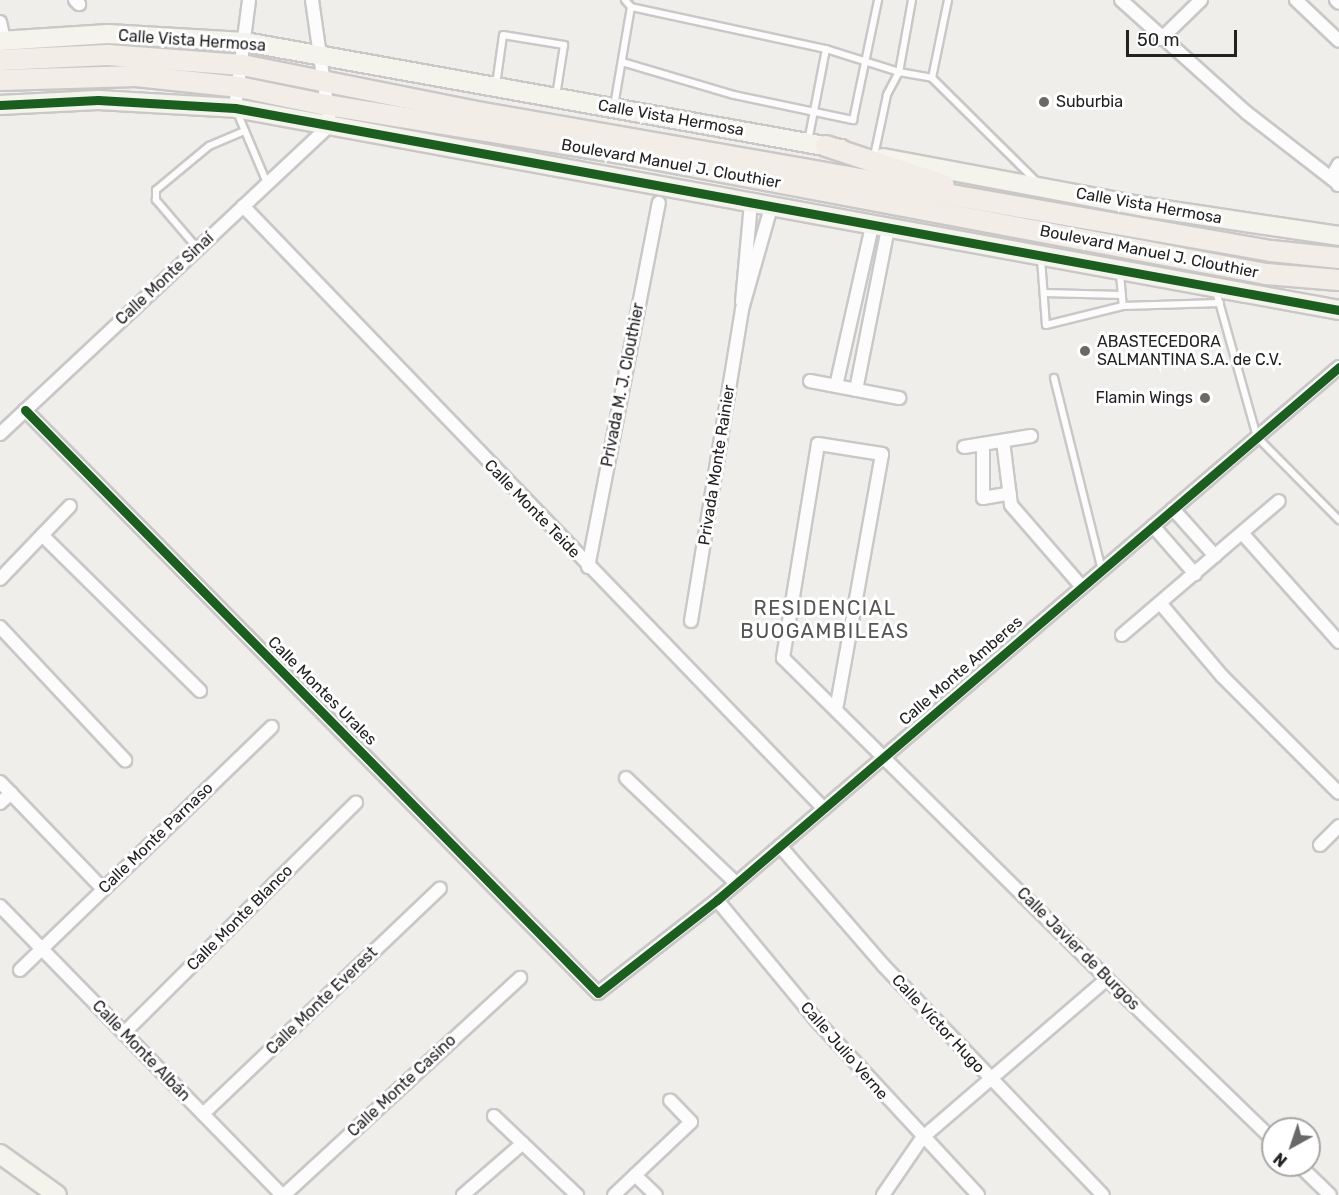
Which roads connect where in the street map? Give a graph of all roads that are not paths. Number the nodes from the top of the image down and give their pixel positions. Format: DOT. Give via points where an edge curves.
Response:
graph roads {
  1 [pos="249,0"];
  2 [pos="312,0"];
  3 [pos="625,0"];
  4 [pos="878,0"];
  5 [pos="912,0"];
  6 [pos="948,0"];
  7 [pos="1121,0"];
  8 [pos="1201,0"];
  9 [pos="1296,0"];
  10 [pos="631,7"];
  11 [pos="0,22"];
  12 [pos="1161,39"];
  13 [pos="2,40"];
  14 [pos="1339,41"];
  15 [pos="245,42"];
  16 [pos="826,49"];
  17 [pos="321,54"];
  18 [pos="0,60"];
  19 [pos="622,62"];
  20 [pos="865,62"];
  21 [pos="242,65"];
  22 [pos="899,72"];
  23 [pos="932,78"];
  24 [pos="0,80"];
  25 [pos="324,80"];
  26 [pos="496,86"];
  27 [pos="239,87"];
  28 [pos="556,97"];
  29 [pos="0,105"];
  30 [pos="327,105"];
  31 [pos="235,108"];
  32 [pos="613,108"];
  33 [pos="814,112"];
  34 [pos="330,125"];
  35 [pos="245,131"];
  36 [pos="817,145"];
  37 [pos="874,156"];
  38 [pos="1339,164"];
  39 [pos="267,183"];
  40 [pos="1337,184"];
  41 [pos="1042,187"];
  42 [pos="980,200"];
  43 [pos="659,203"];
  44 [pos="752,203"];
  45 [pos="243,206"];
  46 [pos="771,207"];
  47 [pos="880,227"];
  48 [pos="1339,236"];
  49 [pos="198,249"];
  50 [pos="1041,257"];
  51 [pos="1339,258"];
  52 [pos="1120,272"];
  53 [pos="1339,280"];
  54 [pos="1044,293"];
  55 [pos="1122,295"];
  56 [pos="1218,297"];
  57 [pos="1123,306"];
  58 [pos="742,309"];
  59 [pos="1339,310"];
  60 [pos="1339,367"];
  61 [pos="1054,378"];
  62 [pos="810,381"];
  63 [pos="836,386"];
  64 [pos="856,390"];
  65 [pos="899,398"];
  66 [pos="25,410"];
  67 [pos="0,434"];
  68 [pos="1031,436"];
  69 [pos="1257,437"];
  70 [pos="1003,441"];
  71 [pos="983,444"];
  72 [pos="964,447"];
  73 [pos="1010,494"];
  74 [pos="1279,501"];
  75 [pos="70,506"];
  76 [pos="1173,509"];
  77 [pos="1339,520"];
  78 [pos="1153,526"];
  79 [pos="1242,533"];
  80 [pos="42,535"];
  81 [pos="1215,556"];
  82 [pos="588,567"];
  83 [pos="1102,570"];
  84 [pos="1195,573"];
  85 [pos="0,579"];
  86 [pos="1082,587"];
  87 [pos="1160,603"];
  88 [pos="692,621"];
  89 [pos="0,627"];
  90 [pos="1122,635"];
  91 [pos="1339,642"];
  92 [pos="200,691"];
  93 [pos="836,710"];
  94 [pos="272,727"];
  95 [pos="884,757"];
  96 [pos="125,760"];
  97 [pos="626,778"];
  98 [pos="0,782"];
  99 [pos="11,793"];
  100 [pos="1339,794"];
  101 [pos="0,803"];
  102 [pos="356,803"];
  103 [pos="824,809"];
  104 [pos="1339,826"];
  105 [pos="1320,845"];
  106 [pos="780,846"];
  107 [pos="736,883"];
  108 [pos="440,888"];
  109 [pos="103,889"];
  110 [pos="717,900"];
  111 [pos="0,906"];
  112 [pos="41,949"];
  113 [pos="20,970"];
  114 [pos="520,978"];
  115 [pos="1107,979"];
  116 [pos="598,993"];
  117 [pos="124,1033"];
  118 [pos="990,1080"];
  119 [pos="670,1100"];
  120 [pos="203,1114"];
  121 [pos="494,1116"];
  122 [pos="1261,1128"];
  123 [pos="922,1138"];
  124 [pos="523,1143"];
  125 [pos="0,1154"];
  126 [pos="635,1175"];
  127 [pos="1311,1177"];
  128 [pos="57,1195"];
  129 [pos="283,1195"];
  130 [pos="463,1195"];
  131 [pos="577,1195"];
  132 [pos="614,1195"];
  133 [pos="656,1195"];
  134 [pos="883,1195"];
  135 [pos="978,1195"];
  136 [pos="1103,1195"];
  137 [pos="1330,1195"];
  1 -- 15 [label="street"];
  2 -- 17 [label="street"];
  3 -- 10 [label="lane"];
  4 -- 20 [label="lane"];
  5 -- 22 [label="lane"];
  6 -- 23 [label="lane"];
  7 -- 12 [label="street"];
  8 -- 12 [label="street"];
  9 -- 14 [label="street"];
  10 -- 16 [label="lane"];
  10 -- 19 [label="lane"];
  11 -- 13 [label="street"];
  12 -- 40 [label="street"];
  13 -- 15 [label="street, Calle Vista Hermosa" via="108,34"];
  15 -- 17 [label="street, Calle Vista Hermosa"];
  15 -- 21 [label="street"];
  16 -- 20 [label="lane"];
  16 -- 33 [label="lane"];
  17 -- 25 [label="street"];
  17 -- 26 [label="street, Calle Vista Hermosa"];
  18 -- 21 [label="main road, Boulevard Manuel J. Clouthier" via="108,55"];
  19 -- 32 [label="lane"];
  19 -- 33 [label="lane" via="734,95"];
  20 -- 22 [label="lane"];
  20 -- 33 [label="lane" via="854,120"];
  21 -- 25 [label="main road, Boulevard Manuel J. Clouthier"];
  21 -- 27 [label="street"];
  22 -- 23 [label="lane"];
  22 -- 37 [label="lane" via="887,94"];
  23 -- 41 [label="lane"];
  24 -- 27 [label="main road, Boulevard Manuel J. Clouthier" via="136,76"];
  25 -- 30 [label="street"];
  25 -- 42 [label="main road, Boulevard Manuel J. Clouthier" via="472,111"];
  26 -- 28 [label="street, Calle Vista Hermosa"];
  26 -- 28 [label="lane" via="503,35 564,45"];
  27 -- 30 [label="main road, Boulevard Manuel J. Clouthier"];
  27 -- 31 [label="street"];
  28 -- 32 [label="street, Calle Vista Hermosa"];
  29 -- 31 [label="street" via="98,100"];
  30 -- 34 [label="street"];
  30 -- 53 [label="main road, Boulevard Manuel J. Clouthier" via="632,155 1266,274"];
  31 -- 34 [label="street"];
  31 -- 35 [label="lane"];
  32 -- 36 [label="street, Calle Vista Hermosa"];
  33 -- 36 [label="lane"];
  34 -- 39 [label="street, Calle Monte Sinaí"];
  34 -- 44 [label="street"];
  35 -- 39 [label="lane"];
  35 -- 49 [label="lane" via="209,146 156,190 156,200"];
  36 -- 37 [label="street, Calle Vista Hermosa"];
  36 -- 42 [label="main road" via="914,173"];
  37 -- 41 [label="street, Calle Vista Hermosa"];
  38 -- 40 [label="street" via="1334,173"];
  39 -- 45 [label="street, Calle Monte Sinaí"];
  41 -- 48 [label="street, Calle Vista Hermosa"];
  42 -- 51 [label="main road, Boulevard Manuel J. Clouthier" via="1271,251"];
  43 -- 82 [label="street, Privada M. J. Clouthier"];
  44 -- 46 [label="street"];
  44 -- 58 [label="street, Privada Monte Rainier" via="741,277"];
  45 -- 49 [label="street, Calle Monte Sinaí"];
  45 -- 82 [label="street, Calle Monte Teide"];
  46 -- 47 [label="street"];
  46 -- 58 [label="street, Privada Monte Rainier"];
  47 -- 50 [label="street"];
  47 -- 63 [label="street"];
  47 -- 64 [label="street"];
  49 -- 66 [label="street, Calle Monte Sinaí"];
  50 -- 52 [label="street"];
  50 -- 54 [label="lane"];
  52 -- 55 [label="lane"];
  52 -- 56 [label="street"];
  54 -- 55 [label="lane"];
  54 -- 57 [label="lane" via="1046,325"];
  55 -- 57 [label="lane"];
  56 -- 57 [label="lane"];
  56 -- 59 [label="street"];
  56 -- 69 [label="lane"];
  58 -- 88 [label="street, Privada Monte Rainier"];
  60 -- 69 [label="street, Calle Monte Amberes"];
  61 -- 83 [label="lane"];
  62 -- 63 [label="street"];
  63 -- 64 [label="street"];
  64 -- 65 [label="street"];
  66 -- 67 [label="street, Calle Monte Sinaí"];
  66 -- 116 [label="street, Calle Montes Urales"];
  68 -- 70 [label="street"];
  69 -- 76 [label="street, Calle Monte Amberes"];
  69 -- 77 [label="lane"];
  70 -- 71 [label="street"];
  70 -- 73 [label="street"];
  71 -- 72 [label="street"];
  71 -- 73 [label="street" via="983,498"];
  73 -- 86 [label="street" via="1011,505"];
  74 -- 79 [label="street"];
  75 -- 80 [label="street"];
  76 -- 78 [label="street, Calle Monte Amberes"];
  76 -- 81 [label="street"];
  78 -- 83 [label="street, Calle Monte Amberes"];
  78 -- 84 [label="street"];
  79 -- 81 [label="street"];
  79 -- 91 [label="street"];
  80 -- 85 [label="street"];
  80 -- 92 [label="street"];
  81 -- 84 [label="street"];
  82 -- 103 [label="street, Calle Monte Teide"];
  83 -- 86 [label="street, Calle Monte Amberes"];
  84 -- 87 [label="street"];
  86 -- 95 [label="street, Calle Monte Amberes"];
  87 -- 90 [label="street"];
  87 -- 100 [label="street" via="1222,676"];
  89 -- 96 [label="street"];
  93 -- 93 [label="street, Calle Javier de Burgos" via="783,658 818,444 882,454"];
  93 -- 95 [label="street, Calle Javier de Burgos"];
  94 -- 109 [label="street, Calle Monte Parnaso"];
  95 -- 103 [label="street, Calle Monte Amberes"];
  95 -- 115 [label="street, Calle Javier de Burgos"];
  97 -- 107 [label="street"];
  98 -- 99 [label="street"];
  99 -- 101 [label="street"];
  99 -- 109 [label="street"];
  102 -- 117 [label="street, Calle Monte Blanco"];
  103 -- 106 [label="street, Calle Monte Amberes"];
  104 -- 105 [label="street"];
  106 -- 107 [label="street, Calle Monte Amberes"];
  106 -- 118 [label="street, Calle Víctor Hugo"];
  107 -- 110 [label="street, Calle Monte Amberes"];
  108 -- 120 [label="street, Calle Monte Everest"];
  109 -- 112 [label="street, Calle Monte Parnaso"];
  110 -- 116 [label="street, Calle Monte Amberes"];
  110 -- 123 [label="street, Calle Julio Verne" via="817,1022"];
  111 -- 112 [label="street, Calle Monte Albán"];
  112 -- 113 [label="street, Calle Monte Parnaso"];
  112 -- 117 [label="street, Calle Monte Albán"];
  114 -- 129 [label="street, Calle Monte Casino"];
  115 -- 118 [label="street"];
  115 -- 122 [label="street, Calle Javier de Burgos"];
  117 -- 120 [label="street, Calle Monte Albán"];
  118 -- 123 [label="street"];
  118 -- 136 [label="street, Calle Víctor Hugo"];
  119 -- 126 [label="street" via="691,1122"];
  120 -- 129 [label="street, Calle Monte Albán"];
  121 -- 124 [label="street"];
  123 -- 134 [label="street"];
  123 -- 135 [label="street, Calle Julio Verne"];
  124 -- 130 [label="street"];
  124 -- 131 [label="street"];
  125 -- 128 [label="street"];
  126 -- 132 [label="street"];
  126 -- 133 [label="street"];
  127 -- 137 [label="street"];
}
